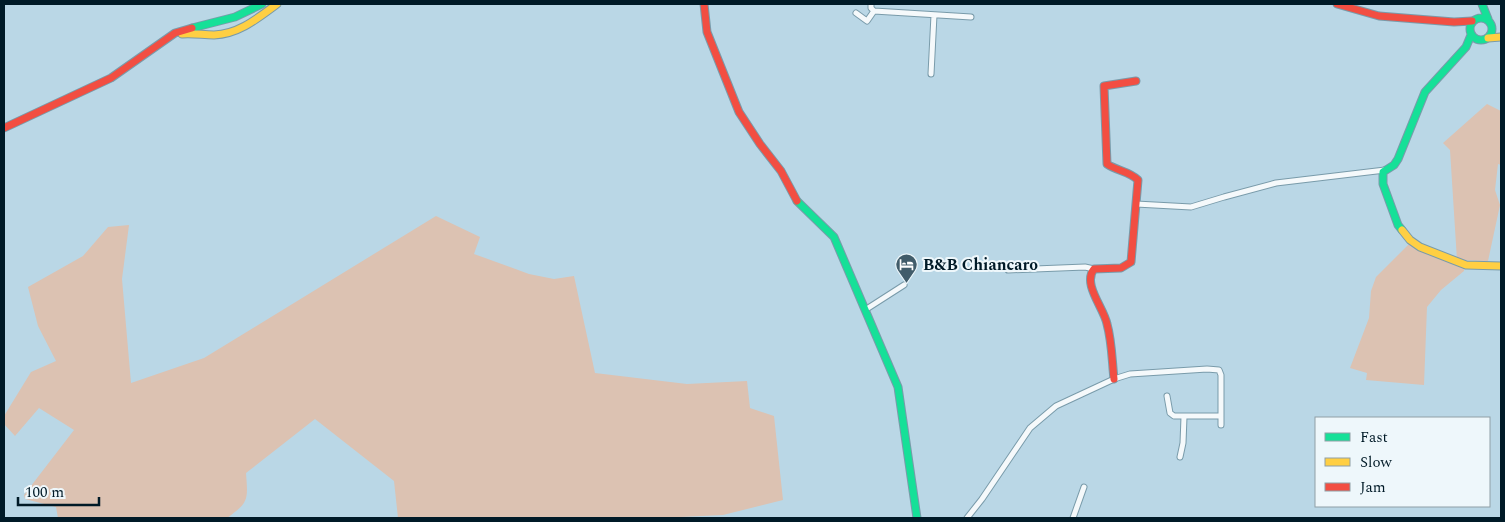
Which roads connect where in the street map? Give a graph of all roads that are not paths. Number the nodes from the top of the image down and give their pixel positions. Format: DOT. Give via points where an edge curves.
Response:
graph roads {
  1 [pos="262,4"];
  2 [pos="277,4"];
  3 [pos="704,4"];
  4 [pos="871,4"];
  5 [pos="1337,4"];
  6 [pos="1482,4"];
  7 [pos="874,11"];
  8 [pos="856,13"];
  9 [pos="934,15"];
  10 [pos="972,17"];
  11 [pos="1488,19"];
  12 [pos="1475,20"];
  13 [pos="1454,22"];
  14 [pos="1492,27"];
  15 [pos="1471,34"];
  16 [pos="170,36"];
  17 [pos="1501,36"];
  18 [pos="1488,38"];
  19 [pos="1479,40"];
  20 [pos="1466,47"];
  21 [pos="931,74"];
  22 [pos="1136,81"];
  23 [pos="4,128"];
  24 [pos="1386,170"];
  25 [pos="1136,204"];
  26 [pos="1501,266"];
  27 [pos="1094,269"];
  28 [pos="1008,270"];
  29 [pos="904,285"];
  30 [pos="865,310"];
  31 [pos="1114,379"];
  32 [pos="1167,396"];
  33 [pos="1220,416"];
  34 [pos="1184,417"];
  35 [pos="1221,425"];
  36 [pos="1180,457"];
  37 [pos="1084,487"];
  38 [pos="917,518"];
  39 [pos="967,518"];
  40 [pos="1072,518"];
  1 -- 16 [label="street" via="235,17"];
  2 -- 16 [label="street" via="233,32"];
  3 -- 30 [label="street" via="707,32 739,112 781,171 798,202 834,237"];
  4 -- 7 [label="street"];
  5 -- 13 [label="street" via="1378,16"];
  6 -- 11 [label="street"];
  6 -- 12 [label="street"];
  7 -- 8 [label="street" via="867,21"];
  7 -- 9 [label="street"];
  9 -- 10 [label="street"];
  9 -- 21 [label="street"];
  11 -- 12 [label="street"];
  11 -- 14 [label="street"];
  12 -- 13 [label="street"];
  12 -- 15 [label="street" via="1470,26"];
  13 -- 15 [label="street"];
  14 -- 17 [label="street"];
  14 -- 18 [label="street"];
  15 -- 19 [label="street"];
  15 -- 20 [label="street"];
  16 -- 23 [label="street" via="111,78"];
  17 -- 18 [label="street"];
  18 -- 19 [label="street"];
  19 -- 20 [label="street"];
  20 -- 24 [label="street" via="1425,92 1398,159"];
  22 -- 25 [label="street" via="1104,86 1107,164 1137,178"];
  24 -- 25 [label="street" via="1276,183 1190,207"];
  24 -- 26 [label="street" via="1382,177 1385,192 1398,225 1410,240 1466,265"];
  25 -- 27 [label="street" via="1131,262 1121,268"];
  27 -- 28 [label="street"];
  27 -- 31 [label="street" via="1090,278 1104,312"];
  29 -- 30 [label="street"];
  30 -- 38 [label="street" via="900,392"];
  31 -- 33 [label="street" via="1130,374 1219,370"];
  31 -- 39 [label="street" via="1056,406 1030,428"];
  32 -- 34 [label="street" via="1170,413"];
  33 -- 34 [label="street"];
  33 -- 35 [label="street"];
  34 -- 36 [label="street"];
  37 -- 40 [label="street"];
}
